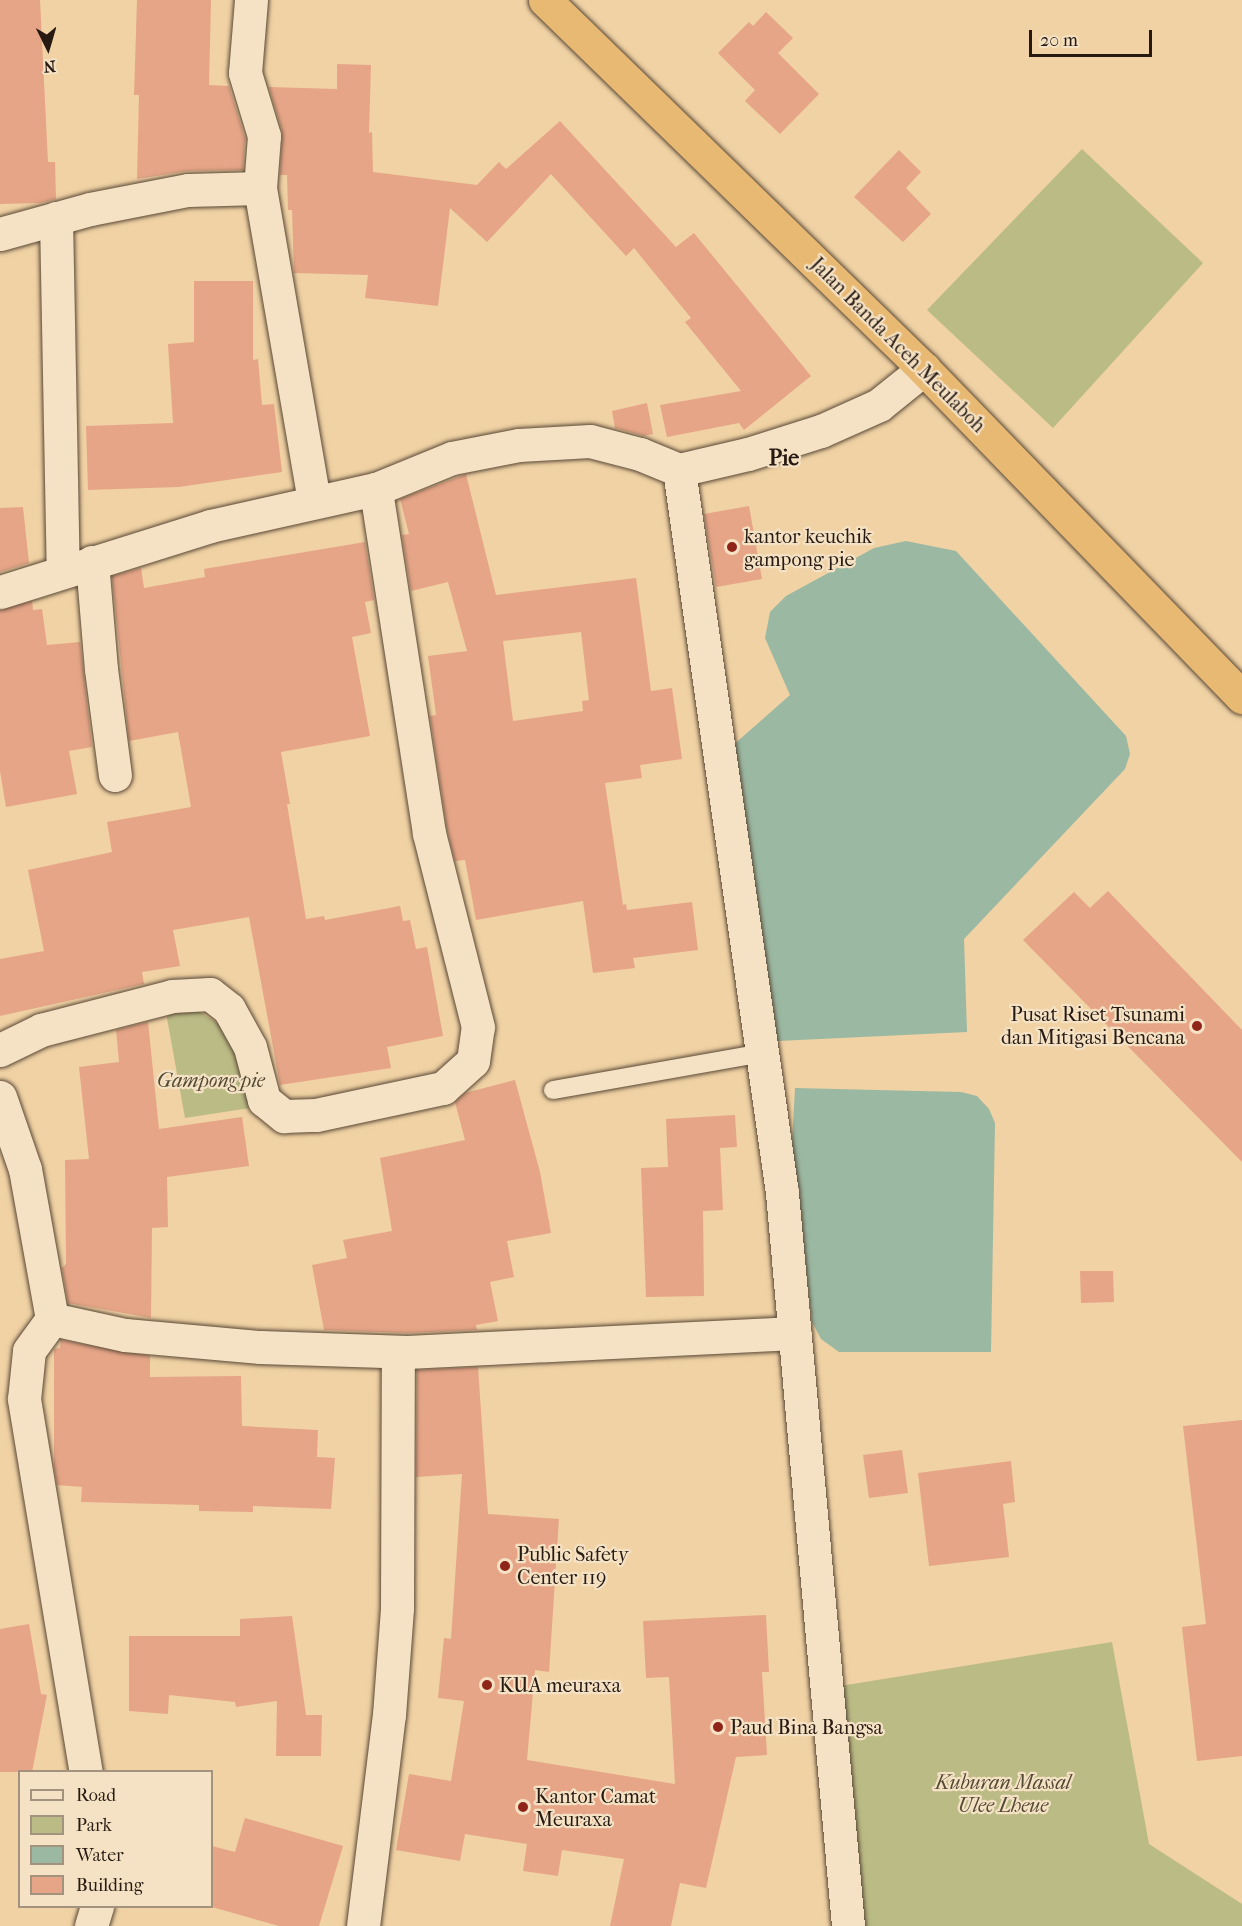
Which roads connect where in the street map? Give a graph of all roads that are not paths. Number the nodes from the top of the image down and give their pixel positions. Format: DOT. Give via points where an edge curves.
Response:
graph roads {
  1 [pos="251,0"];
  2 [pos="545,0"];
  3 [pos="260,189"];
  4 [pos="56,218"];
  5 [pos="0,234"];
  6 [pos="924,369"];
  7 [pos="679,470"];
  8 [pos="376,489"];
  9 [pos="314,500"];
  10 [pos="78,567"];
  11 [pos="0,592"];
  12 [pos="1242,697"];
  13 [pos="115,775"];
  14 [pos="0,1050"];
  15 [pos="762,1053"];
  16 [pos="553,1090"];
  17 [pos="0,1097"];
  18 [pos="52,1319"];
  19 [pos="795,1332"];
  20 [pos="398,1352"];
  21 [pos="86,1770"];
  22 [pos="96,1908"];
  23 [pos="91,1926"];
  24 [pos="363,1926"];
  25 [pos="848,1926"];
  1 -- 3 [label="street" via="245,74 264,136"];
  2 -- 6 [label="highway, Jalan Banda Aceh Meulaboh"];
  3 -- 4 [label="street" via="188,190"];
  3 -- 9 [label="street"];
  4 -- 5 [label="street"];
  4 -- 10 [label="street"];
  6 -- 7 [label="street" via="879,405 821,431"];
  6 -- 12 [label="highway, Jalan Banda Aceh Meulaboh"];
  7 -- 8 [label="street" via="640,454 590,441 519,445 452,458"];
  7 -- 15 [label="street"];
  8 -- 9 [label="street"];
  8 -- 14 [label="street" via="429,833 478,1027 473,1061 443,1088 316,1115 284,1116 264,1100 250,1047 229,1009 210,994 172,996 41,1030"];
  9 -- 10 [label="street" via="210,526"];
  10 -- 11 [label="street"];
  10 -- 13 [label="street" via="101,669"];
  15 -- 16 [label="lane"];
  15 -- 19 [label="street" via="782,1193"];
  17 -- 18 [label="street" via="25,1168"];
  18 -- 20 [label="street" via="125,1335 260,1347"];
  18 -- 21 [label="street" via="29,1351 24,1399"];
  19 -- 20 [label="street"];
  19 -- 25 [label="street"];
  20 -- 24 [label="street" via="398,1608"];
  22 -- 23 [label="street"];
}
